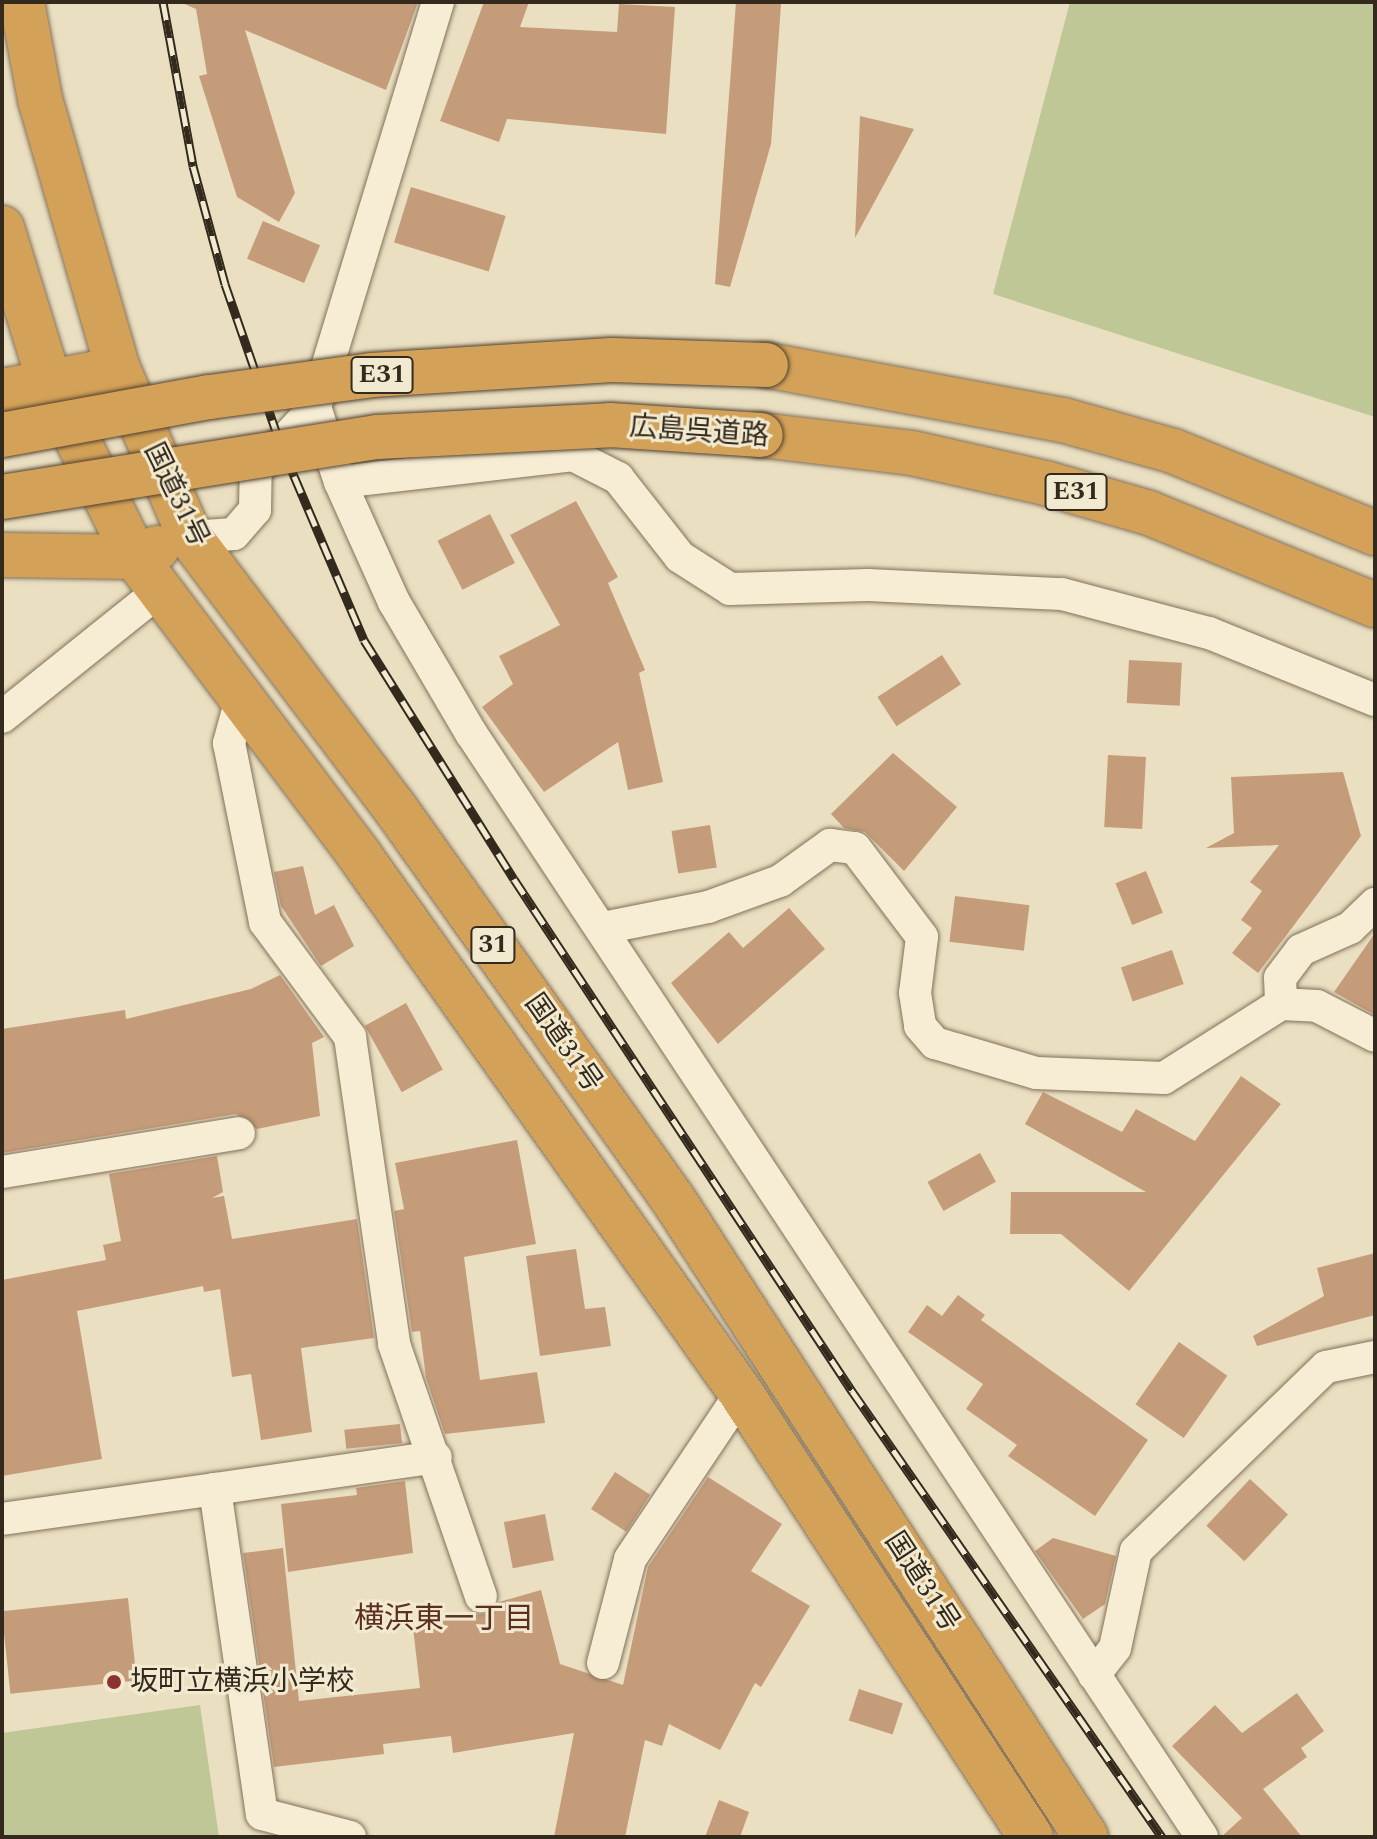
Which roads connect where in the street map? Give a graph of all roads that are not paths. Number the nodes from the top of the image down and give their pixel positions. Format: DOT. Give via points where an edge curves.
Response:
graph roads {
  1 [pos="22,2"];
  2 [pos="438,2"];
  3 [pos="4,242"];
  4 [pos="118,369"];
  5 [pos="50,384"];
  6 [pos="2,391"];
  7 [pos="315,407"];
  8 [pos="2,435"];
  9 [pos="340,482"];
  10 [pos="2,497"];
  11 [pos="1375,533"];
  12 [pos="190,537"];
  13 [pos="2,555"];
  14 [pos="147,574"];
  15 [pos="1375,605"];
  16 [pos="241,699"];
  17 [pos="1375,700"];
  18 [pos="2,717"];
  19 [pos="1375,904"];
  20 [pos="603,928"];
  21 [pos="1281,1004"];
  22 [pos="1375,1036"];
  23 [pos="239,1133"];
  24 [pos="2,1172"];
  25 [pos="1375,1357"];
  26 [pos="741,1393"];
  27 [pos="436,1457"];
  28 [pos="215,1489"];
  29 [pos="2,1519"];
  30 [pos="481,1596"];
  31 [pos="603,1663"];
  32 [pos="1094,1675"];
  33 [pos="350,1837"];
  34 [pos="1031,1837"];
  35 [pos="1086,1837"];
  36 [pos="1202,1837"];
  1 -- 4 [label="highway, 国道31号 / 31" via="40,99"];
  2 -- 7 [label="street"];
  3 -- 5 [label="highway, 国道31号 / 31"];
  4 -- 5 [label="highway"];
  4 -- 12 [label="highway, 国道31号 / 31"];
  5 -- 6 [label="highway"];
  5 -- 14 [label="highway, 国道31号 / 31"];
  7 -- 9 [label="street"];
  7 -- 12 [label="street" via="256,471 255,510 234,534"];
  8 -- 11 [label="highway, E31, bridge" via="210,397 372,375 612,360 766,365 923,390 1077,424 1173,451"];
  9 -- 17 [label="street" via="573,455 618,478 680,557 730,589 868,585 1062,594 1209,633"];
  9 -- 20 [label="street" via="394,602 471,733"];
  10 -- 15 [label="highway, 広島呉道路 / E31, bridge" via="377,437 610,425 761,435 912,453 1045,483 1162,518"];
  12 -- 14 [label="highway"];
  12 -- 35 [label="highway, 国道31号 / 31" via="395,808 673,1199"];
  13 -- 14 [label="highway"];
  14 -- 16 [label="highway, 国道31号 / 31"];
  14 -- 18 [label="street"];
  16 -- 26 [label="highway, 国道31号 / 31" via="360,856"];
  16 -- 27 [label="street" via="229,743 265,922 350,1037 394,1344"];
  19 -- 21 [label="street" via="1350,928 1301,950 1280,978"];
  20 -- 21 [label="street" via="708,907 780,881 830,845 855,848 922,937 915,993 920,1026 935,1043 1036,1073 1164,1078"];
  20 -- 32 [label="street"];
  21 -- 22 [label="street" via="1317,1006"];
  23 -- 24 [label="street"];
  25 -- 32 [label="street" via="1326,1367 1136,1551 1115,1648"];
  26 -- 31 [label="street" via="630,1559"];
  26 -- 34 [label="highway, 国道31号 / 31"];
  27 -- 28 [label="street"];
  27 -- 30 [label="street"];
  28 -- 29 [label="street"];
  28 -- 33 [label="street" via="262,1814"];
  32 -- 36 [label="street"];
}
